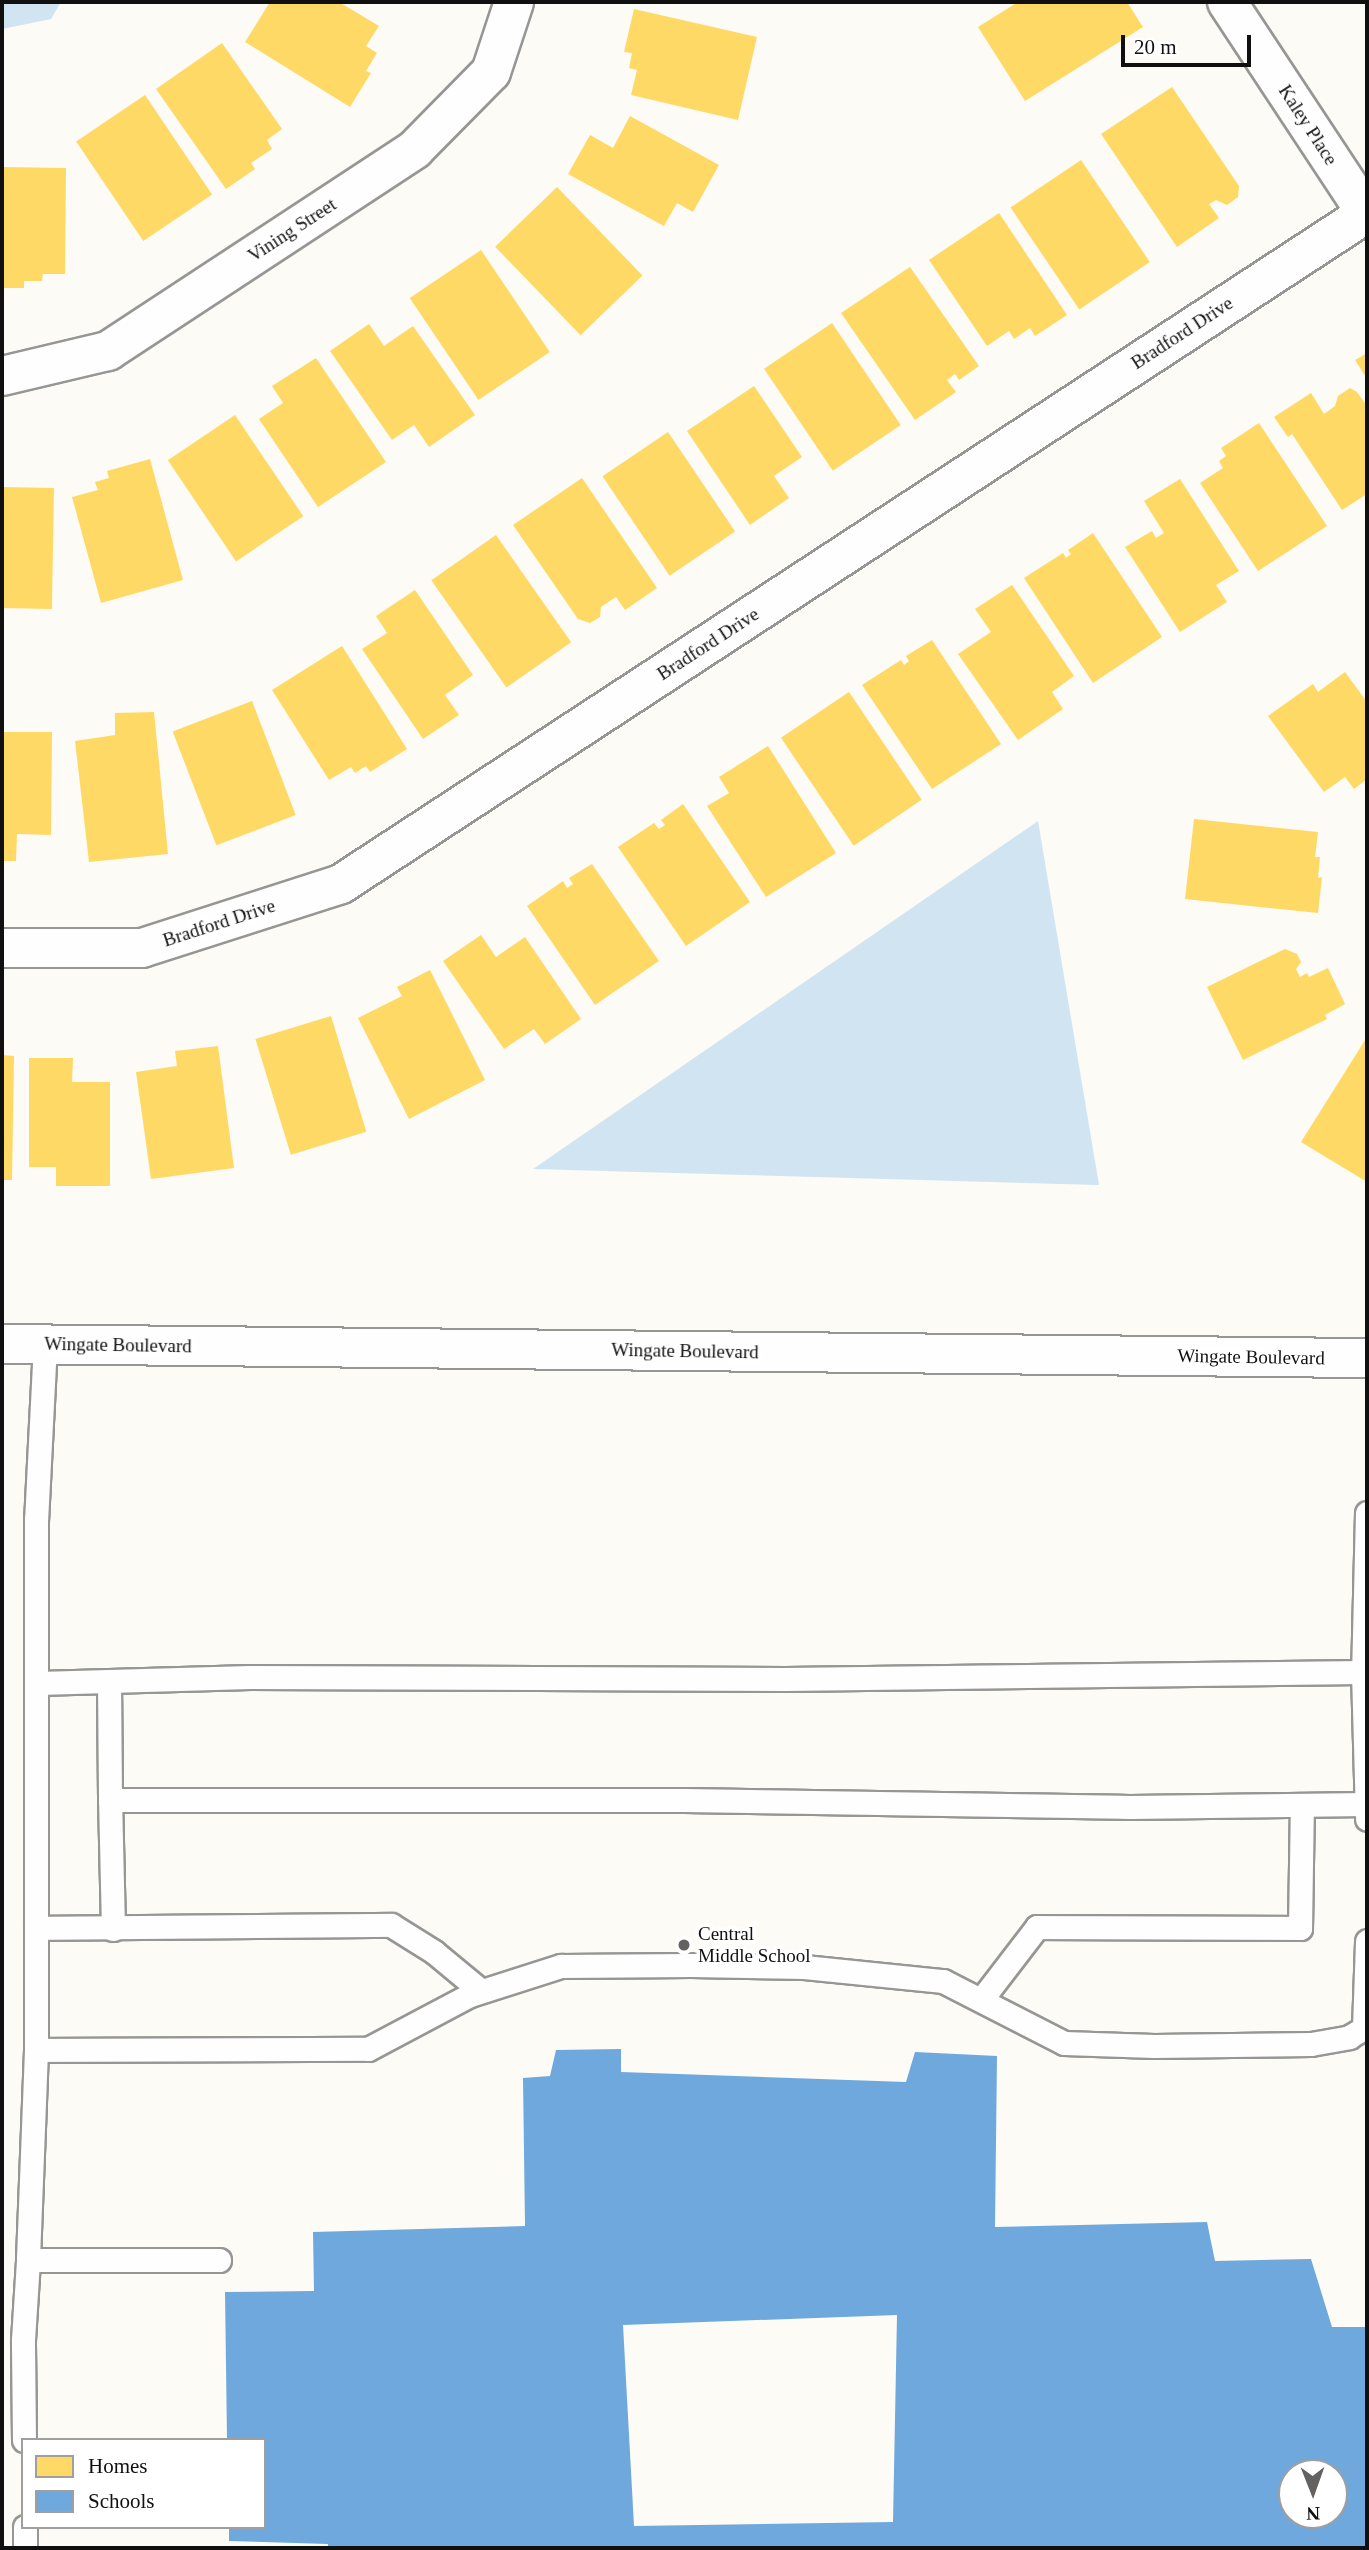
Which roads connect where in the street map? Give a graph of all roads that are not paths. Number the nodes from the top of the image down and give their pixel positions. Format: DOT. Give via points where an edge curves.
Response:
graph roads {
  1 [pos="514,2"];
  2 [pos="1227,2"];
  3 [pos="1366,213"];
  4 [pos="2,376"];
  5 [pos="2,948"];
  6 [pos="2,1344"];
  7 [pos="45,1344"];
  8 [pos="1367,1358"];
  9 [pos="1367,1513"];
  10 [pos="1363,1672"];
  11 [pos="109,1681"];
  12 [pos="38,1682"];
  13 [pos="110,1800"];
  14 [pos="1367,1804"];
  15 [pos="1301,1805"];
  16 [pos="1367,1819"];
  17 [pos="36,1928"];
  18 [pos="113,1929"];
  19 [pos="1367,1941"];
  20 [pos="481,1991"];
  21 [pos="981,2000"];
  22 [pos="36,2050"];
  23 [pos="27,2260"];
  24 [pos="219,2260"];
  25 [pos="24,2438"];
  26 [pos="25,2529"];
  27 [pos="25,2548"];
  1 -- 4 [label="street, Vining Street" via="491,72 415,149 108,351"];
  2 -- 3 [label="street, Kaley Place"];
  3 -- 5 [label="street, Bradford Drive" via="341,884 142,948"];
  6 -- 7 [label="street, Wingate Boulevard"];
  7 -- 8 [label="street, Wingate Boulevard"];
  7 -- 12 [label="lane" via="36,1519"];
  9 -- 10 [label="lane"];
  10 -- 11 [label="lane"];
  10 -- 14 [label="lane"];
  11 -- 12 [label="lane"];
  11 -- 13 [label="lane"];
  12 -- 17 [label="lane"];
  13 -- 15 [label="lane"];
  13 -- 18 [label="lane"];
  14 -- 15 [label="lane"];
  14 -- 16 [label="lane"];
  15 -- 21 [label="lane" via="1300,1928 1037,1927"];
  17 -- 18 [label="lane"];
  17 -- 22 [label="lane"];
  18 -- 20 [label="lane" via="391,1925 434,1952"];
  19 -- 21 [label="lane" via="1364,2028 1349,2037 1311,2045 1064,2043"];
  20 -- 21 [label="lane" via="561,1966 691,1965 804,1968 943,1981"];
  20 -- 22 [label="lane" via="368,2049"];
  22 -- 23 [label="lane"];
  23 -- 24 [label="lane"];
  23 -- 25 [label="lane"];
  26 -- 27 [label="lane"];
}
